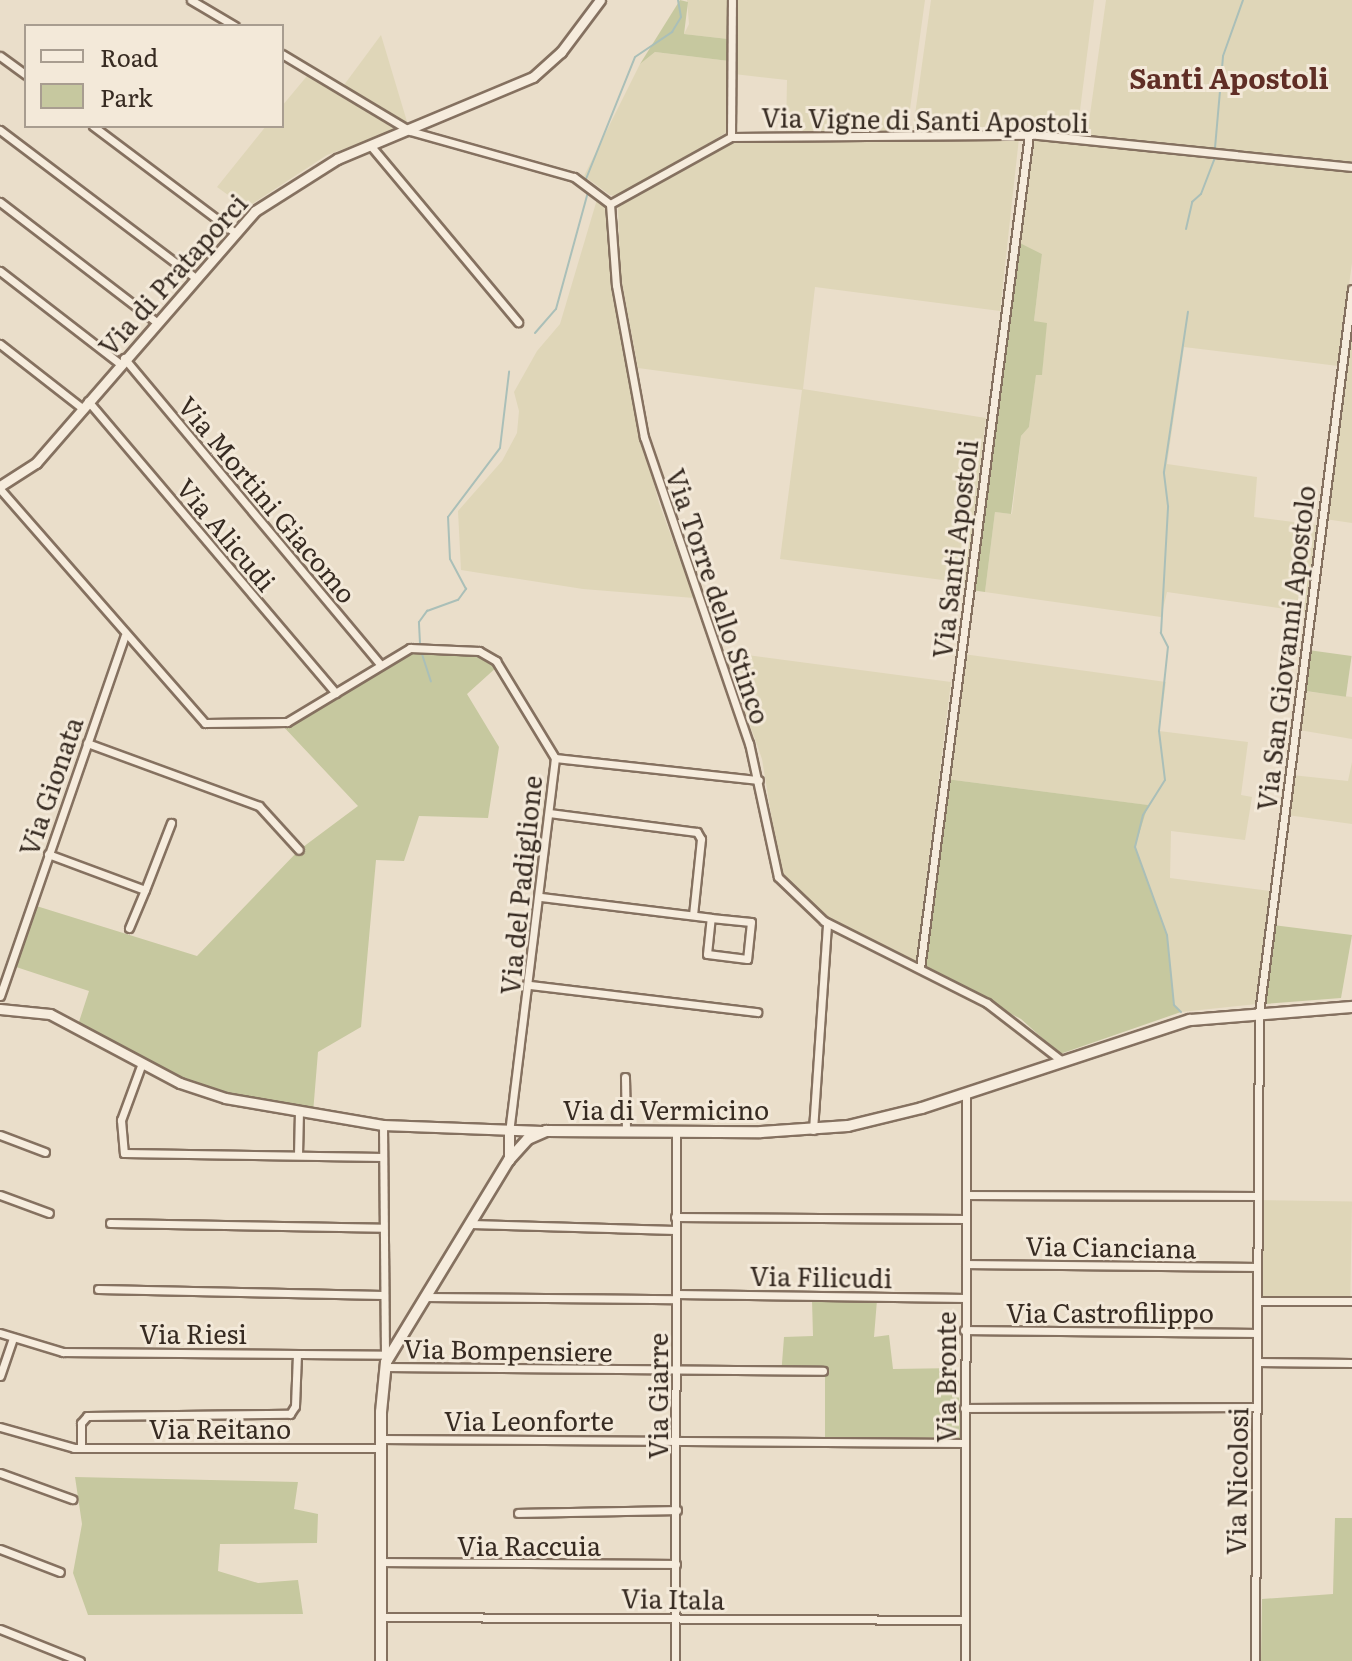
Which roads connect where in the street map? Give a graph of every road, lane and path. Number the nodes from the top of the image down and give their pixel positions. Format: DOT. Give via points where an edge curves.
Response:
graph roads {
  1 [pos="191,0"];
  2 [pos="600,0"];
  3 [pos="732,0"];
  4 [pos="232,24"];
  5 [pos="284,55"];
  6 [pos="0,56"];
  7 [pos="24,74"];
  8 [pos="96,128"];
  9 [pos="0,130"];
  10 [pos="410,131"];
  11 [pos="1029,135"];
  12 [pos="731,137"];
  13 [pos="370,145"];
  14 [pos="1352,167"];
  15 [pos="0,202"];
  16 [pos="610,204"];
  17 [pos="234,232"];
  18 [pos="0,271"];
  19 [pos="193,276"];
  20 [pos="1352,289"];
  21 [pos="155,321"];
  22 [pos="518,322"];
  23 [pos="0,344"];
  24 [pos="122,360"];
  25 [pos="85,405"];
  26 [pos="0,488"];
  27 [pos="125,636"];
  28 [pos="381,665"];
  29 [pos="336,693"];
  30 [pos="87,743"];
  31 [pos="555,758"];
  32 [pos="759,780"];
  33 [pos="549,813"];
  34 [pos="171,823"];
  35 [pos="299,850"];
  36 [pos="48,854"];
  37 [pos="145,890"];
  38 [pos="541,897"];
  39 [pos="693,915"];
  40 [pos="711,918"];
  41 [pos="827,923"];
  42 [pos="129,928"];
  43 [pos="920,968"];
  44 [pos="530,985"];
  45 [pos="0,996"];
  46 [pos="1352,1007"];
  47 [pos="0,1009"];
  48 [pos="757,1012"];
  49 [pos="1259,1013"];
  50 [pos="1062,1061"];
  51 [pos="142,1063"];
  52 [pos="625,1077"];
  53 [pos="966,1094"];
  54 [pos="299,1110"];
  55 [pos="383,1125"];
  56 [pos="626,1130"];
  57 [pos="813,1130"];
  58 [pos="546,1131"];
  59 [pos="676,1131"];
  60 [pos="509,1132"];
  61 [pos="0,1135"];
  62 [pos="523,1143"];
  63 [pos="45,1152"];
  64 [pos="298,1155"];
  65 [pos="383,1157"];
  66 [pos="509,1160"];
  67 [pos="0,1195"];
  68 [pos="966,1195"];
  69 [pos="1256,1196"];
  70 [pos="49,1213"];
  71 [pos="675,1217"];
  72 [pos="966,1219"];
  73 [pos="110,1223"];
  74 [pos="471,1224"];
  75 [pos="383,1228"];
  76 [pos="675,1230"];
  77 [pos="966,1264"];
  78 [pos="1256,1267"];
  79 [pos="98,1289"];
  80 [pos="383,1295"];
  81 [pos="425,1297"];
  82 [pos="676,1297"];
  83 [pos="966,1298"];
  84 [pos="1257,1301"];
  85 [pos="1352,1301"];
  86 [pos="964,1330"];
  87 [pos="0,1333"];
  88 [pos="1256,1333"];
  89 [pos="13,1338"];
  90 [pos="297,1354"];
  91 [pos="386,1359"];
  92 [pos="1257,1362"];
  93 [pos="1352,1363"];
  94 [pos="676,1371"];
  95 [pos="823,1371"];
  96 [pos="0,1376"];
  97 [pos="1257,1407"];
  98 [pos="964,1408"];
  99 [pos="0,1427"];
  100 [pos="677,1441"];
  101 [pos="380,1443"];
  102 [pos="964,1443"];
  103 [pos="81,1448"];
  104 [pos="0,1473"];
  105 [pos="72,1499"];
  106 [pos="677,1510"];
  107 [pos="518,1513"];
  108 [pos="0,1549"];
  109 [pos="381,1562"];
  110 [pos="676,1564"];
  111 [pos="60,1572"];
  112 [pos="381,1617"];
  113 [pos="676,1619"];
  114 [pos="965,1620"];
  115 [pos="0,1629"];
  116 [pos="80,1661"];
  117 [pos="381,1661"];
  118 [pos="675,1661"];
  119 [pos="965,1661"];
  120 [pos="1255,1661"];
  1 -- 4 [label="street"];
  2 -- 10 [label="street, Via di Prataporci" via="539,73"];
  3 -- 12 [label="street"];
  5 -- 10 [label="street"];
  6 -- 7 [label="street"];
  8 -- 17 [label="street"];
  9 -- 19 [label="street"];
  10 -- 13 [label="street, Via di Prataporci"];
  10 -- 16 [label="street" via="574,177"];
  11 -- 12 [label="street, Via Vigne di Santi Apostoli"];
  11 -- 14 [label="street, Via Vigne di Santi Apostoli"];
  11 -- 43 [label="street, Via Santi Apostoli"];
  12 -- 16 [label="street, Via Vigne di Santi Apostoli"];
  13 -- 17 [label="street, Via di Prataporci" via="281,192"];
  13 -- 22 [label="street"];
  15 -- 21 [label="street"];
  16 -- 32 [label="street, Via Torre dello Stinco" via="615,280 646,445"];
  17 -- 19 [label="street, Via di Prataporci"];
  18 -- 24 [label="street, Via Mortini Giacomo"];
  19 -- 21 [label="street, Via di Prataporci"];
  20 -- 49 [label="street, Via San Giovanni Apostolo"];
  21 -- 24 [label="street, Via di Prataporci"];
  23 -- 25 [label="street, Via Alicudi"];
  24 -- 25 [label="street, Via di Prataporci"];
  24 -- 28 [label="street, Via Mortini Giacomo"];
  25 -- 26 [label="street, Via di Prataporci" via="36,463"];
  25 -- 29 [label="street, Via Alicudi"];
  26 -- 27 [label="street, Via del Padiglione"];
  27 -- 29 [label="street, Via del Padiglione" via="205,723 281,724"];
  27 -- 30 [label="street, Via Gionata"];
  28 -- 29 [label="street, Via del Padiglione"];
  28 -- 31 [label="street, Via del Padiglione" via="417,647 484,652 497,663"];
  30 -- 35 [label="street" via="259,806"];
  30 -- 36 [label="street, Via Gionata"];
  31 -- 32 [label="street"];
  31 -- 33 [label="street, Via del Padiglione"];
  32 -- 41 [label="street, Via Torre dello Stinco" via="777,874 795,898"];
  33 -- 38 [label="street, Via del Padiglione"];
  33 -- 39 [label="street" via="697,832 701,839"];
  34 -- 37 [label="street"];
  36 -- 37 [label="street"];
  36 -- 45 [label="street, Via Gionata"];
  37 -- 42 [label="street"];
  38 -- 39 [label="street"];
  38 -- 44 [label="street, Via del Padiglione"];
  39 -- 40 [label="street"];
  40 -- 40 [label="street" via="707,954 747,959 751,922"];
  41 -- 43 [label="street, Via Torre dello Stinco"];
  41 -- 57 [label="street"];
  43 -- 50 [label="street, Via Torre dello Stinco" via="996,1008"];
  44 -- 48 [label="street"];
  44 -- 60 [label="street, Via del Padiglione"];
  46 -- 49 [label="main road, Via di Vermicino"];
  47 -- 51 [label="street" via="45,1012"];
  49 -- 50 [label="main road, Via di Vermicino" via="1185,1021"];
  49 -- 69 [label="street, Via Nicolosi"];
  50 -- 53 [label="main road, Via di Vermicino"];
  51 -- 54 [label="street" via="204,1093"];
  51 -- 64 [label="street" via="121,1120 124,1153"];
  52 -- 56 [label="street"];
  53 -- 57 [label="main road, Via di Vermicino" via="883,1118"];
  53 -- 68 [label="street, Via Bronte"];
  54 -- 55 [label="street"];
  54 -- 64 [label="street"];
  55 -- 60 [label="street"];
  55 -- 65 [label="street"];
  56 -- 58 [label="main road, Via di Vermicino"];
  56 -- 59 [label="main road, Via di Vermicino"];
  57 -- 59 [label="main road, Via di Vermicino"];
  58 -- 60 [label="street"];
  58 -- 62 [label="main road, Via di Vermicino"];
  59 -- 71 [label="street, Via Giarre"];
  60 -- 62 [label="street"];
  60 -- 66 [label="street"];
  61 -- 63 [label="street"];
  62 -- 66 [label="main road, Via di Vermicino"];
  64 -- 65 [label="street"];
  65 -- 75 [label="street"];
  66 -- 74 [label="main road, Via di Vermicino"];
  67 -- 70 [label="street"];
  68 -- 69 [label="street"];
  68 -- 72 [label="street, Via Bronte"];
  69 -- 78 [label="street, Via Nicolosi"];
  71 -- 72 [label="street"];
  71 -- 76 [label="street, Via Giarre"];
  72 -- 77 [label="street, Via Bronte"];
  73 -- 75 [label="street"];
  74 -- 76 [label="street"];
  74 -- 81 [label="main road, Via di Vermicino"];
  75 -- 80 [label="street"];
  76 -- 82 [label="street, Via Giarre"];
  77 -- 78 [label="street, Via Cianciana"];
  77 -- 83 [label="street, Via Bronte"];
  78 -- 84 [label="street, Via Nicolosi"];
  79 -- 80 [label="street"];
  80 -- 91 [label="street"];
  81 -- 82 [label="street, Via Filicudi"];
  81 -- 91 [label="main road, Via di Vermicino"];
  82 -- 83 [label="street, Via Filicudi"];
  82 -- 94 [label="street, Via Giarre"];
  83 -- 86 [label="street, Via Bronte"];
  84 -- 85 [label="street"];
  84 -- 88 [label="street, Via Nicolosi"];
  86 -- 88 [label="street, Via Castrofilippo"];
  86 -- 98 [label="street, Via Bronte"];
  87 -- 89 [label="street, Via Riesi"];
  88 -- 92 [label="street, Via Nicolosi"];
  89 -- 90 [label="street, Via Riesi" via="59,1352"];
  89 -- 96 [label="street"];
  90 -- 91 [label="street, Via Riesi"];
  90 -- 103 [label="street" via="290,1414 87,1416 81,1423"];
  91 -- 94 [label="street, Via Bompensiere"];
  91 -- 101 [label="main road, Via di Vermicino"];
  92 -- 93 [label="street"];
  92 -- 97 [label="street, Via Nicolosi"];
  94 -- 95 [label="street, Via Bompensiere"];
  94 -- 100 [label="street, Via Giarre"];
  97 -- 98 [label="street"];
  97 -- 120 [label="street, Via Nicolosi"];
  98 -- 102 [label="street, Via Bronte"];
  99 -- 103 [label="street, Via Reitano"];
  100 -- 101 [label="street, Via Leonforte"];
  100 -- 102 [label="street, Via Leonforte"];
  100 -- 106 [label="street, Via Giarre"];
  101 -- 103 [label="street, Via Reitano"];
  101 -- 109 [label="main road, Via di Vermicino"];
  102 -- 114 [label="street, Via Bronte"];
  104 -- 105 [label="street"];
  106 -- 107 [label="street"];
  106 -- 110 [label="street, Via Giarre"];
  108 -- 111 [label="street"];
  109 -- 110 [label="street, Via Raccuia"];
  109 -- 112 [label="main road, Via di Vermicino"];
  110 -- 113 [label="street, Via Giarre"];
  112 -- 113 [label="street, Via Itala"];
  112 -- 117 [label="main road, Via di Vermicino"];
  113 -- 114 [label="street, Via Itala"];
  113 -- 118 [label="street, Via Giarre"];
  114 -- 119 [label="street, Via Bronte"];
  115 -- 116 [label="street"];
}
